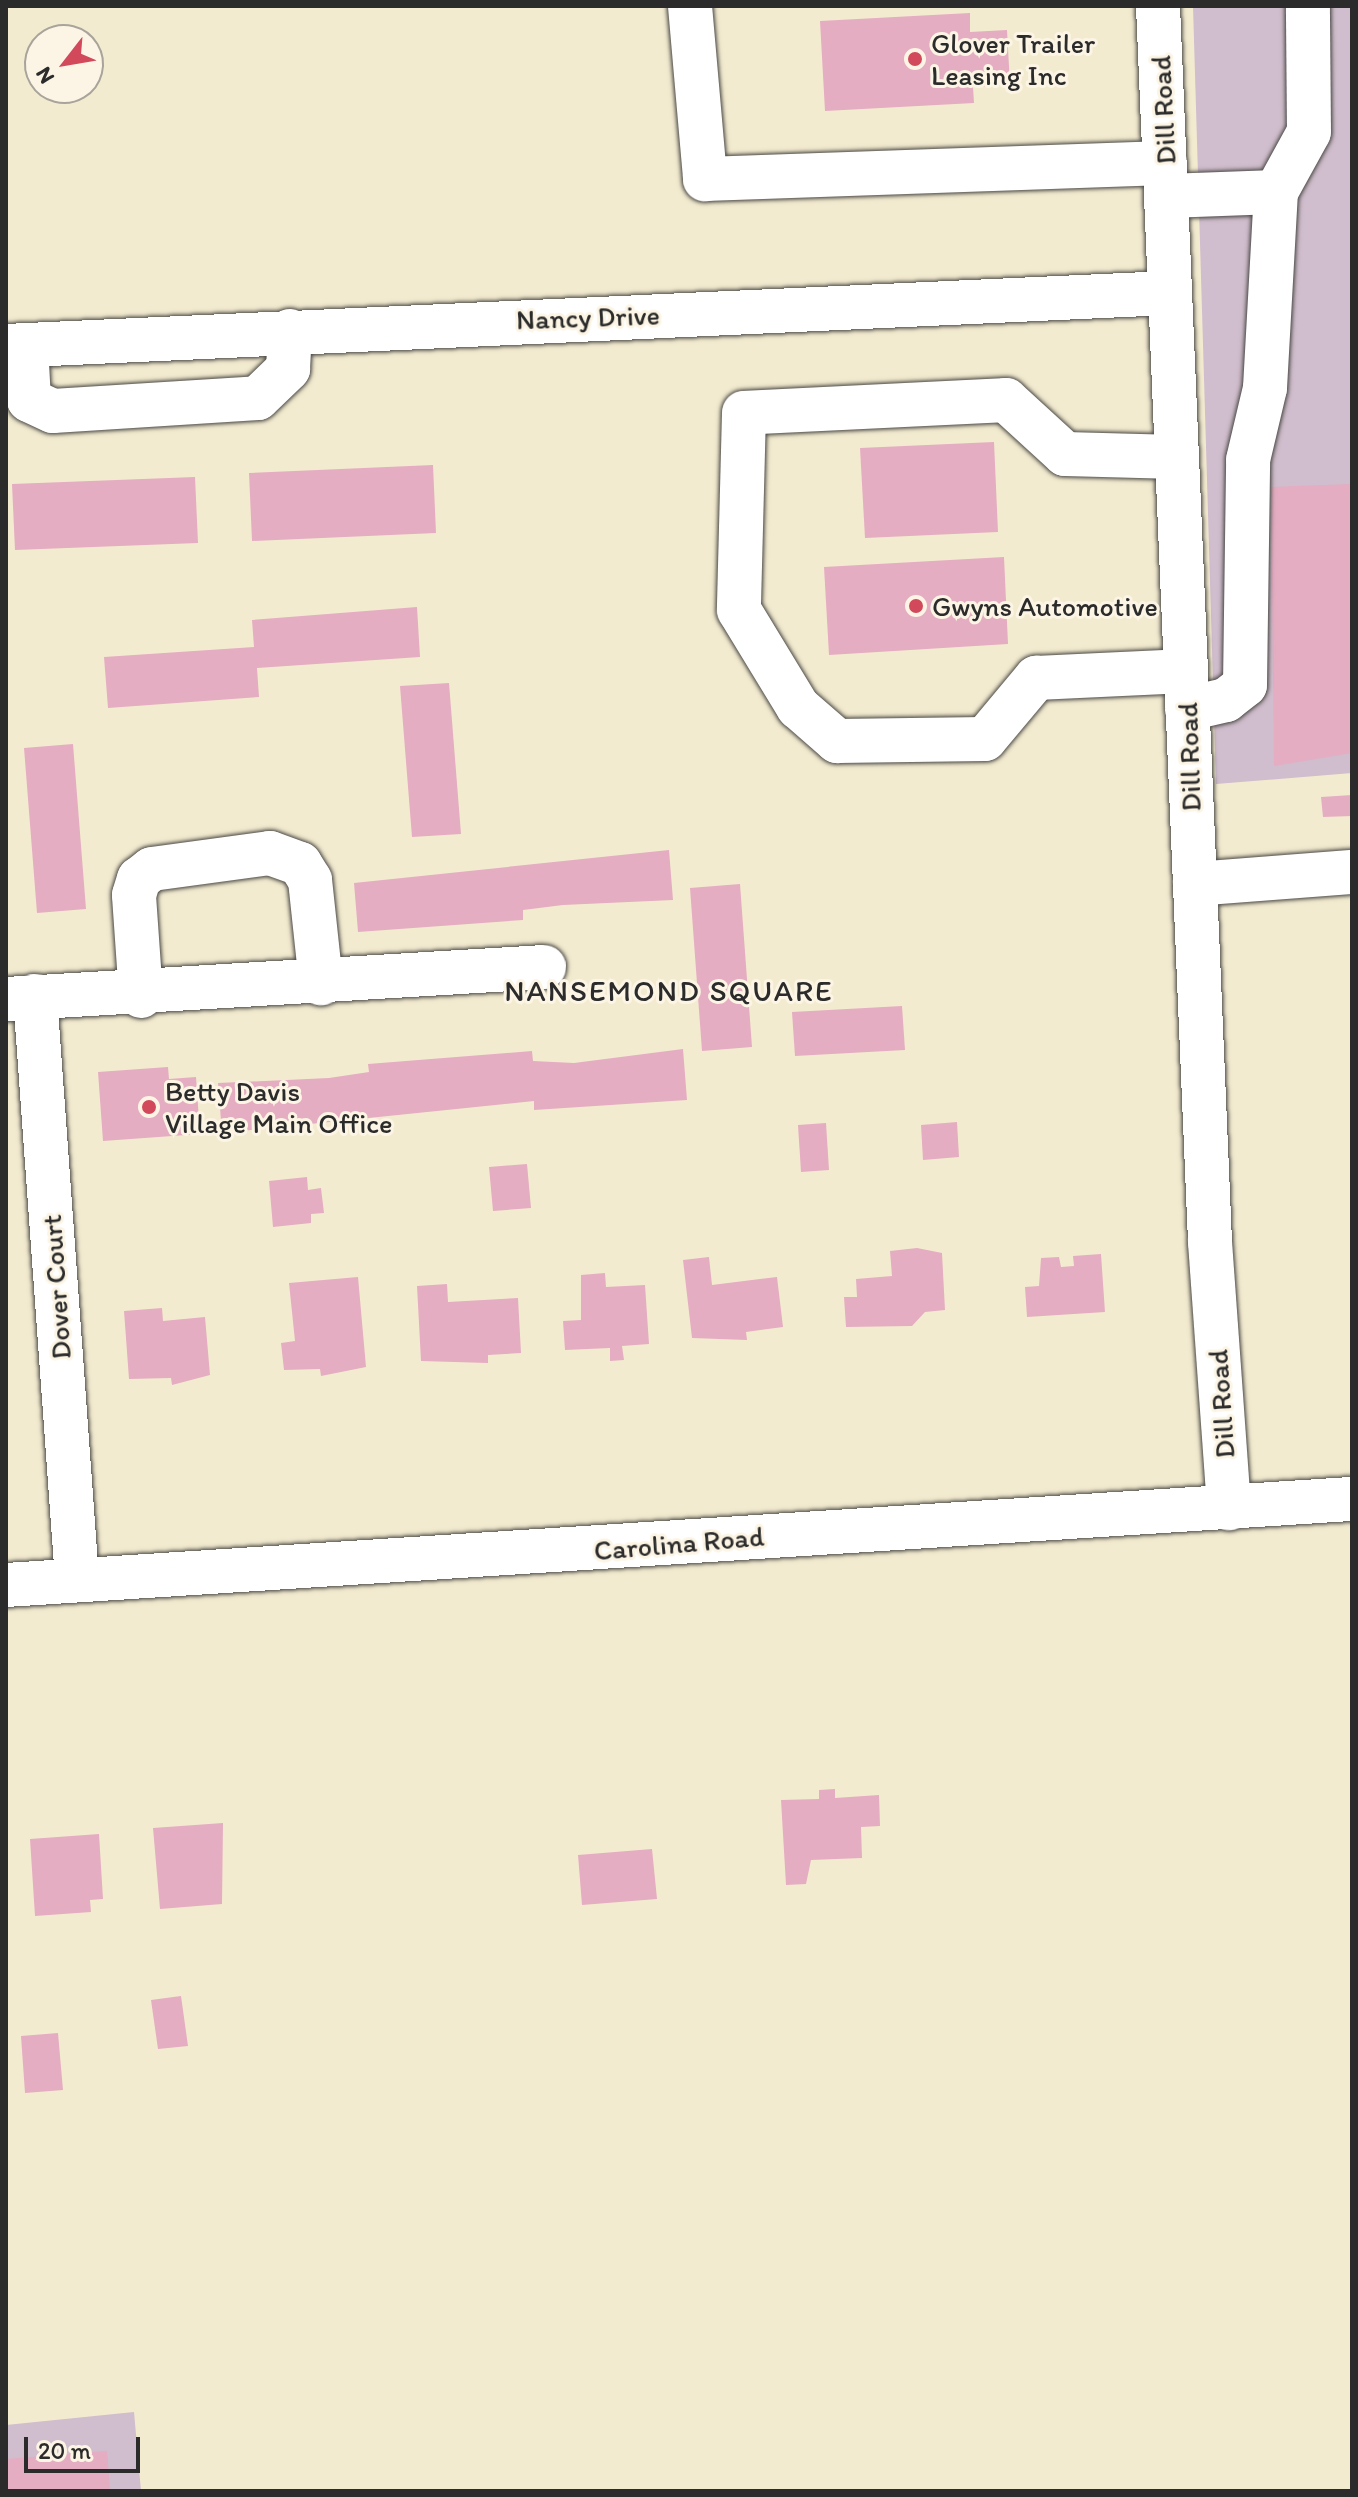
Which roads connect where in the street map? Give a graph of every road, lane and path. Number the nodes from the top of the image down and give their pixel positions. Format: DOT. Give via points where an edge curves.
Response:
graph roads {
  1 [pos="690,6"];
  2 [pos="1158,6"];
  3 [pos="1308,6"];
  4 [pos="1166,179"];
  5 [pos="1276,192"];
  6 [pos="1170,293"];
  7 [pos="290,331"];
  8 [pos="16,346"];
  9 [pos="1177,457"];
  10 [pos="1187,690"];
  11 [pos="1352,872"];
  12 [pos="1195,884"];
  13 [pos="544,967"];
  14 [pos="321,983"];
  15 [pos="141,996"];
  16 [pos="20,998"];
  17 [pos="1352,1499"];
  18 [pos="1229,1508"];
  19 [pos="77,1579"];
  20 [pos="6,1585"];
  1 -- 4 [label="street" via="705,179"];
  2 -- 4 [label="street, Dill Road"];
  3 -- 5 [label="street" via="1309,132"];
  4 -- 5 [label="street"];
  4 -- 6 [label="street, Dill Road"];
  5 -- 10 [label="street" via="1265,388 1248,460 1245,685 1226,700"];
  6 -- 7 [label="street, Nancy Drive"];
  6 -- 9 [label="street, Dill Road"];
  7 -- 8 [label="street, Nancy Drive"];
  7 -- 8 [label="street" via="288,369 258,398 53,411 29,400"];
  9 -- 10 [label="street, Dill Road"];
  9 -- 10 [label="street" via="1065,454 1006,400 744,413 739,610 798,707 837,741 985,739 1036,678"];
  10 -- 12 [label="street, Dill Road"];
  11 -- 12 [label="street"];
  12 -- 18 [label="street, Dill Road"];
  13 -- 14 [label="street"];
  14 -- 15 [label="street"];
  14 -- 15 [label="street" via="310,880 300,864 270,853 152,869 139,879 134,895"];
  15 -- 16 [label="street"];
  16 -- 19 [label="street, Dover Court"];
  17 -- 18 [label="street, Carolina Road"];
  18 -- 19 [label="street, Carolina Road"];
  19 -- 20 [label="street, Carolina Road"];
}
